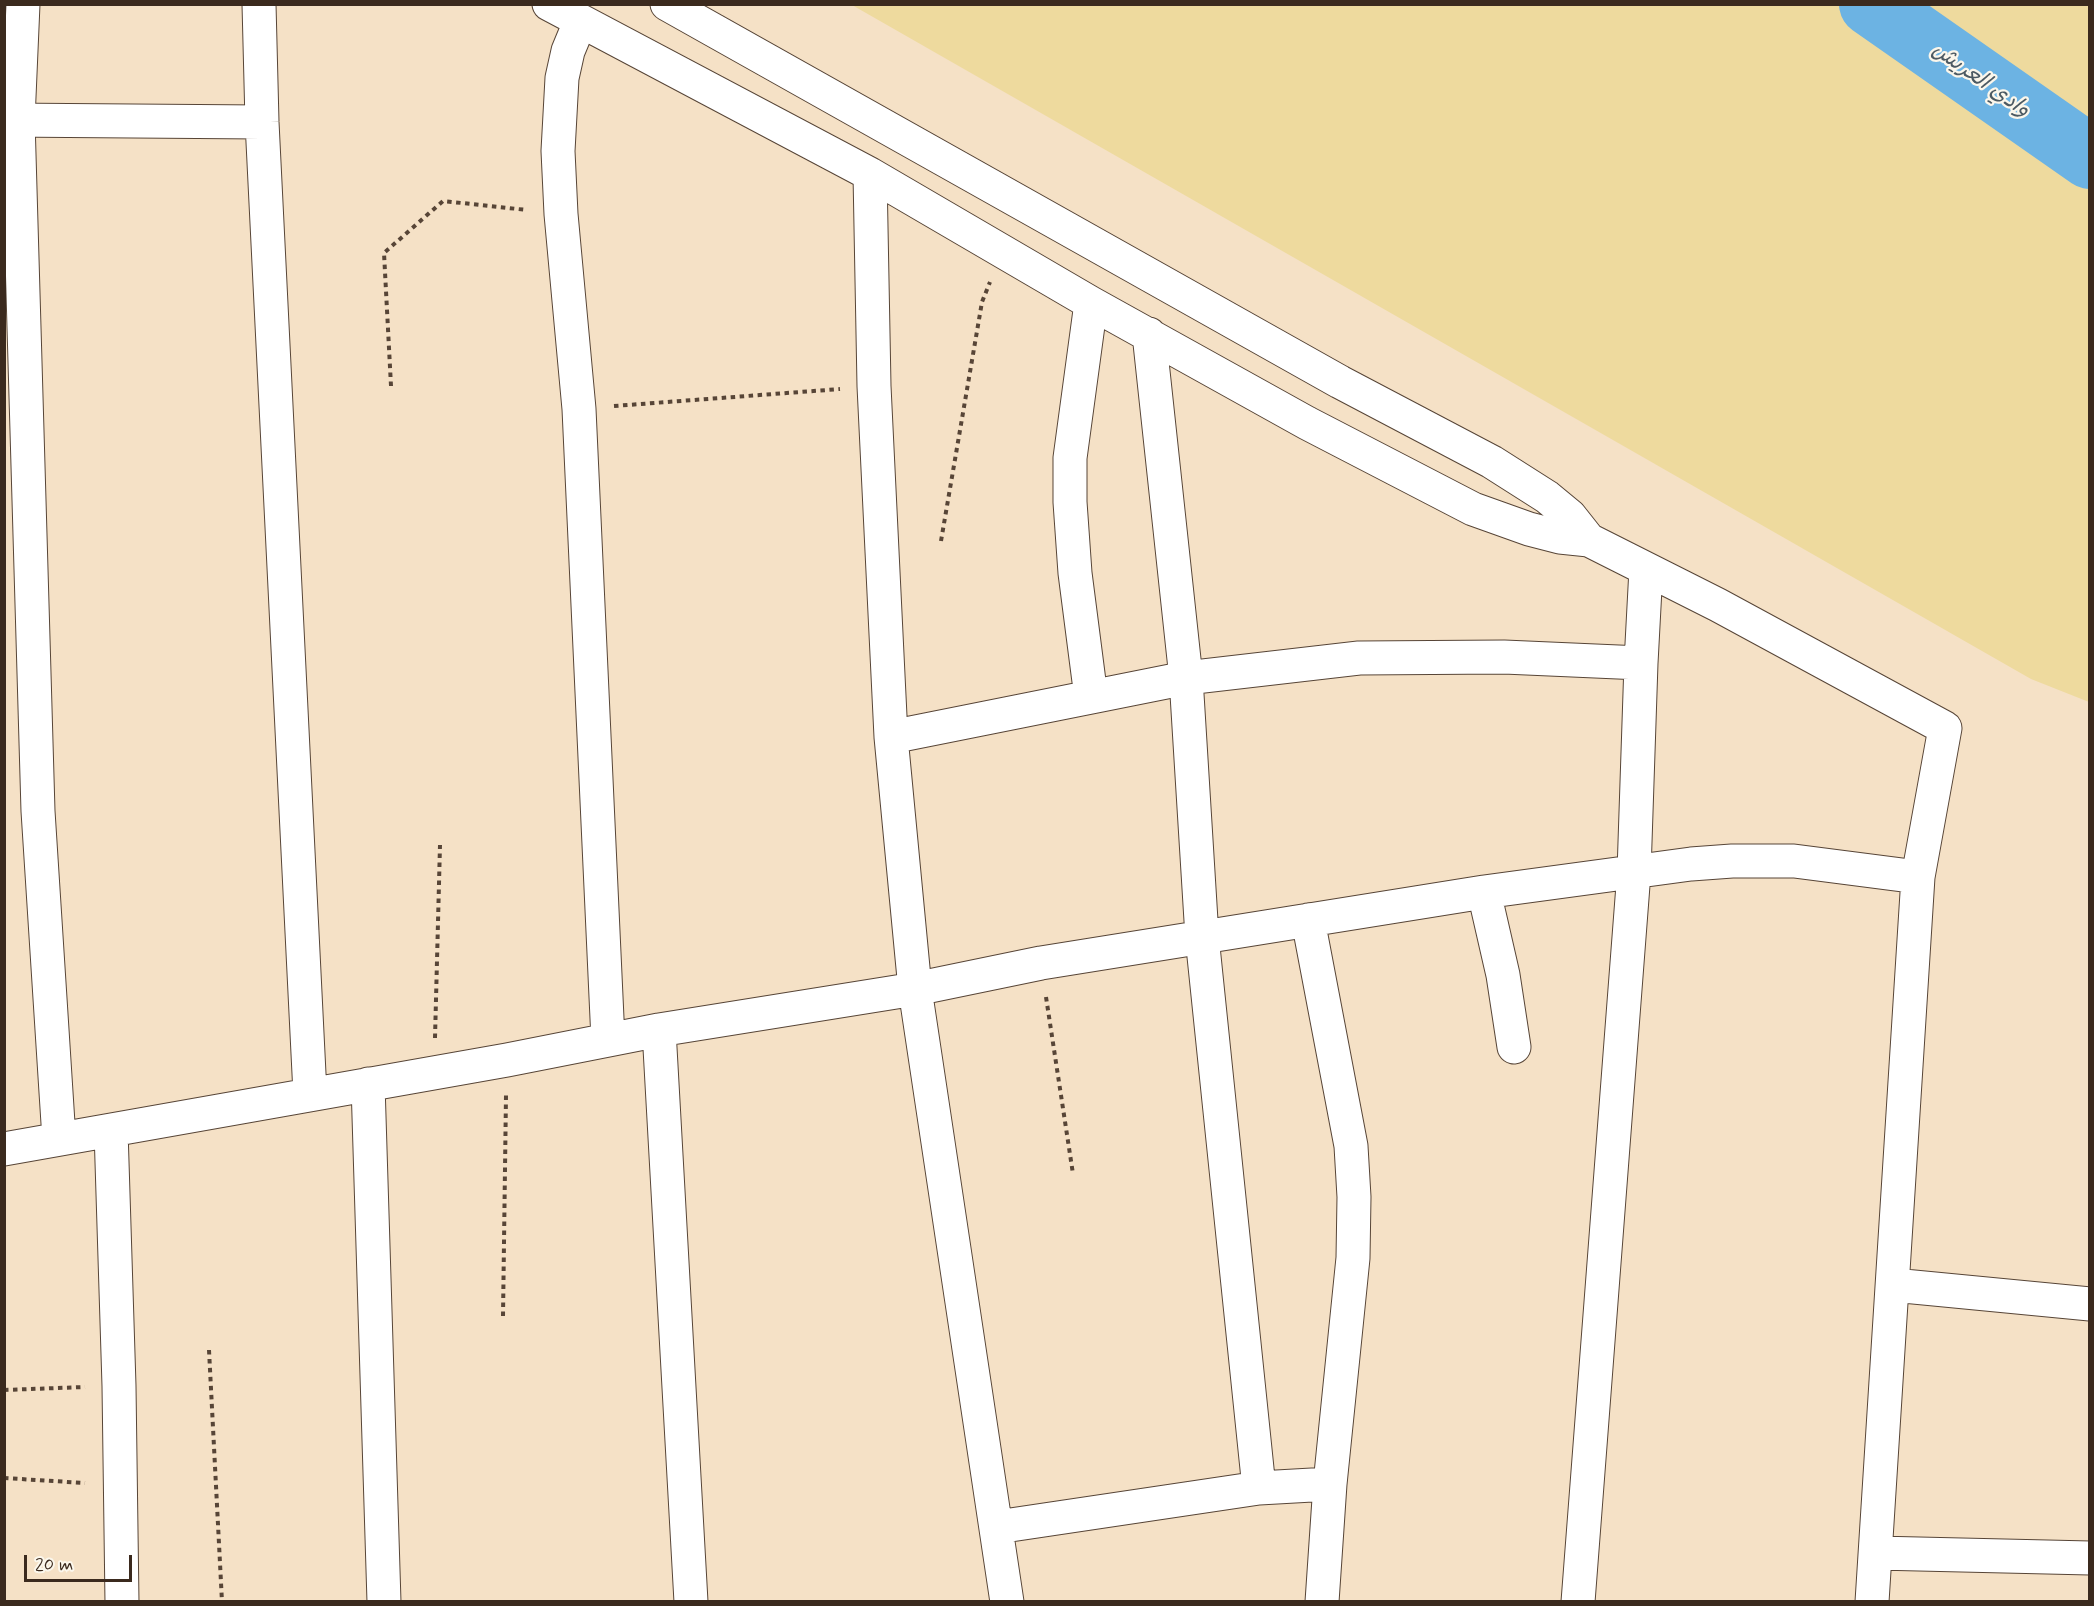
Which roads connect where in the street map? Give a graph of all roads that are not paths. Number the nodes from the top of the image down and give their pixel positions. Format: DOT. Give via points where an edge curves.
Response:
graph roads {
  1 [pos="23,4"];
  2 [pos="259,4"];
  3 [pos="549,4"];
  4 [pos="667,4"];
  5 [pos="580,22"];
  6 [pos="11,120"];
  7 [pos="262,122"];
  8 [pos="870,174"];
  9 [pos="1090,303"];
  10 [pos="1149,334"];
  11 [pos="1281,348"];
  12 [pos="1256,394"];
  13 [pos="1589,540"];
  14 [pos="1646,569"];
  15 [pos="1641,663"];
  16 [pos="1185,678"];
  17 [pos="1091,697"];
  18 [pos="891,737"];
  19 [pos="1634,872"];
  20 [pos="1918,877"];
  21 [pos="1484,892"];
  22 [pos="1308,920"];
  23 [pos="1202,937"];
  24 [pos="915,989"];
  25 [pos="659,1030"];
  26 [pos="608,1040"];
  27 [pos="1514,1047"];
  28 [pos="368,1084"];
  29 [pos="310,1094"];
  30 [pos="111,1130"];
  31 [pos="59,1139"];
  32 [pos="4,1149"];
  33 [pos="1893,1285"];
  34 [pos="2090,1304"];
  35 [pos="1330,1484"];
  36 [pos="1259,1488"];
  37 [pos="997,1527"];
  38 [pos="1876,1553"];
  39 [pos="2090,1558"];
  40 [pos="122,1602"];
  41 [pos="384,1602"];
  42 [pos="691,1602"];
  43 [pos="1006,1602"];
  44 [pos="1322,1602"];
  45 [pos="1578,1602"];
  46 [pos="1872,1602"];
  1 -- 6 [label="street"];
  2 -- 7 [label="street"];
  3 -- 5 [label="street"];
  4 -- 11 [label="street"];
  5 -- 8 [label="street"];
  5 -- 26 [label="street" via="562,78 558,151 579,409"];
  6 -- 7 [label="street"];
  6 -- 31 [label="street" via="38,811"];
  7 -- 29 [label="street"];
  8 -- 9 [label="street"];
  8 -- 18 [label="street" via="874,386"];
  9 -- 10 [label="street"];
  9 -- 17 [label="street" via="1070,469 1075,573"];
  10 -- 12 [label="street"];
  10 -- 16 [label="street"];
  11 -- 12 [label="street"];
  11 -- 13 [label="street" via="1492,462 1547,497 1570,516"];
  12 -- 13 [label="street" via="1473,509 1529,529"];
  13 -- 14 [label="street"];
  14 -- 15 [label="street"];
  14 -- 20 [label="street" via="1945,728"];
  15 -- 16 [label="street" via="1504,657 1359,658"];
  15 -- 19 [label="street"];
  16 -- 17 [label="street"];
  16 -- 23 [label="street"];
  17 -- 18 [label="street"];
  18 -- 24 [label="street"];
  19 -- 20 [label="street" via="1763,860 1831,864"];
  19 -- 21 [label="street"];
  19 -- 45 [label="street"];
  20 -- 33 [label="street"];
  21 -- 22 [label="street"];
  21 -- 27 [label="street"];
  22 -- 23 [label="street"];
  22 -- 35 [label="street" via="1351,1146 1354,1197 1353,1258"];
  23 -- 24 [label="street" via="1041,963"];
  23 -- 36 [label="street"];
  24 -- 25 [label="street"];
  24 -- 37 [label="street"];
  25 -- 26 [label="street"];
  25 -- 42 [label="street"];
  26 -- 28 [label="street"];
  28 -- 29 [label="street"];
  28 -- 41 [label="street"];
  29 -- 30 [label="street"];
  30 -- 31 [label="street"];
  30 -- 40 [label="street"];
  31 -- 32 [label="street"];
  33 -- 34 [label="street"];
  33 -- 38 [label="street"];
  35 -- 36 [label="street"];
  35 -- 44 [label="street"];
  36 -- 37 [label="street"];
  37 -- 43 [label="street"];
  38 -- 39 [label="street"];
  38 -- 46 [label="street"];
}
